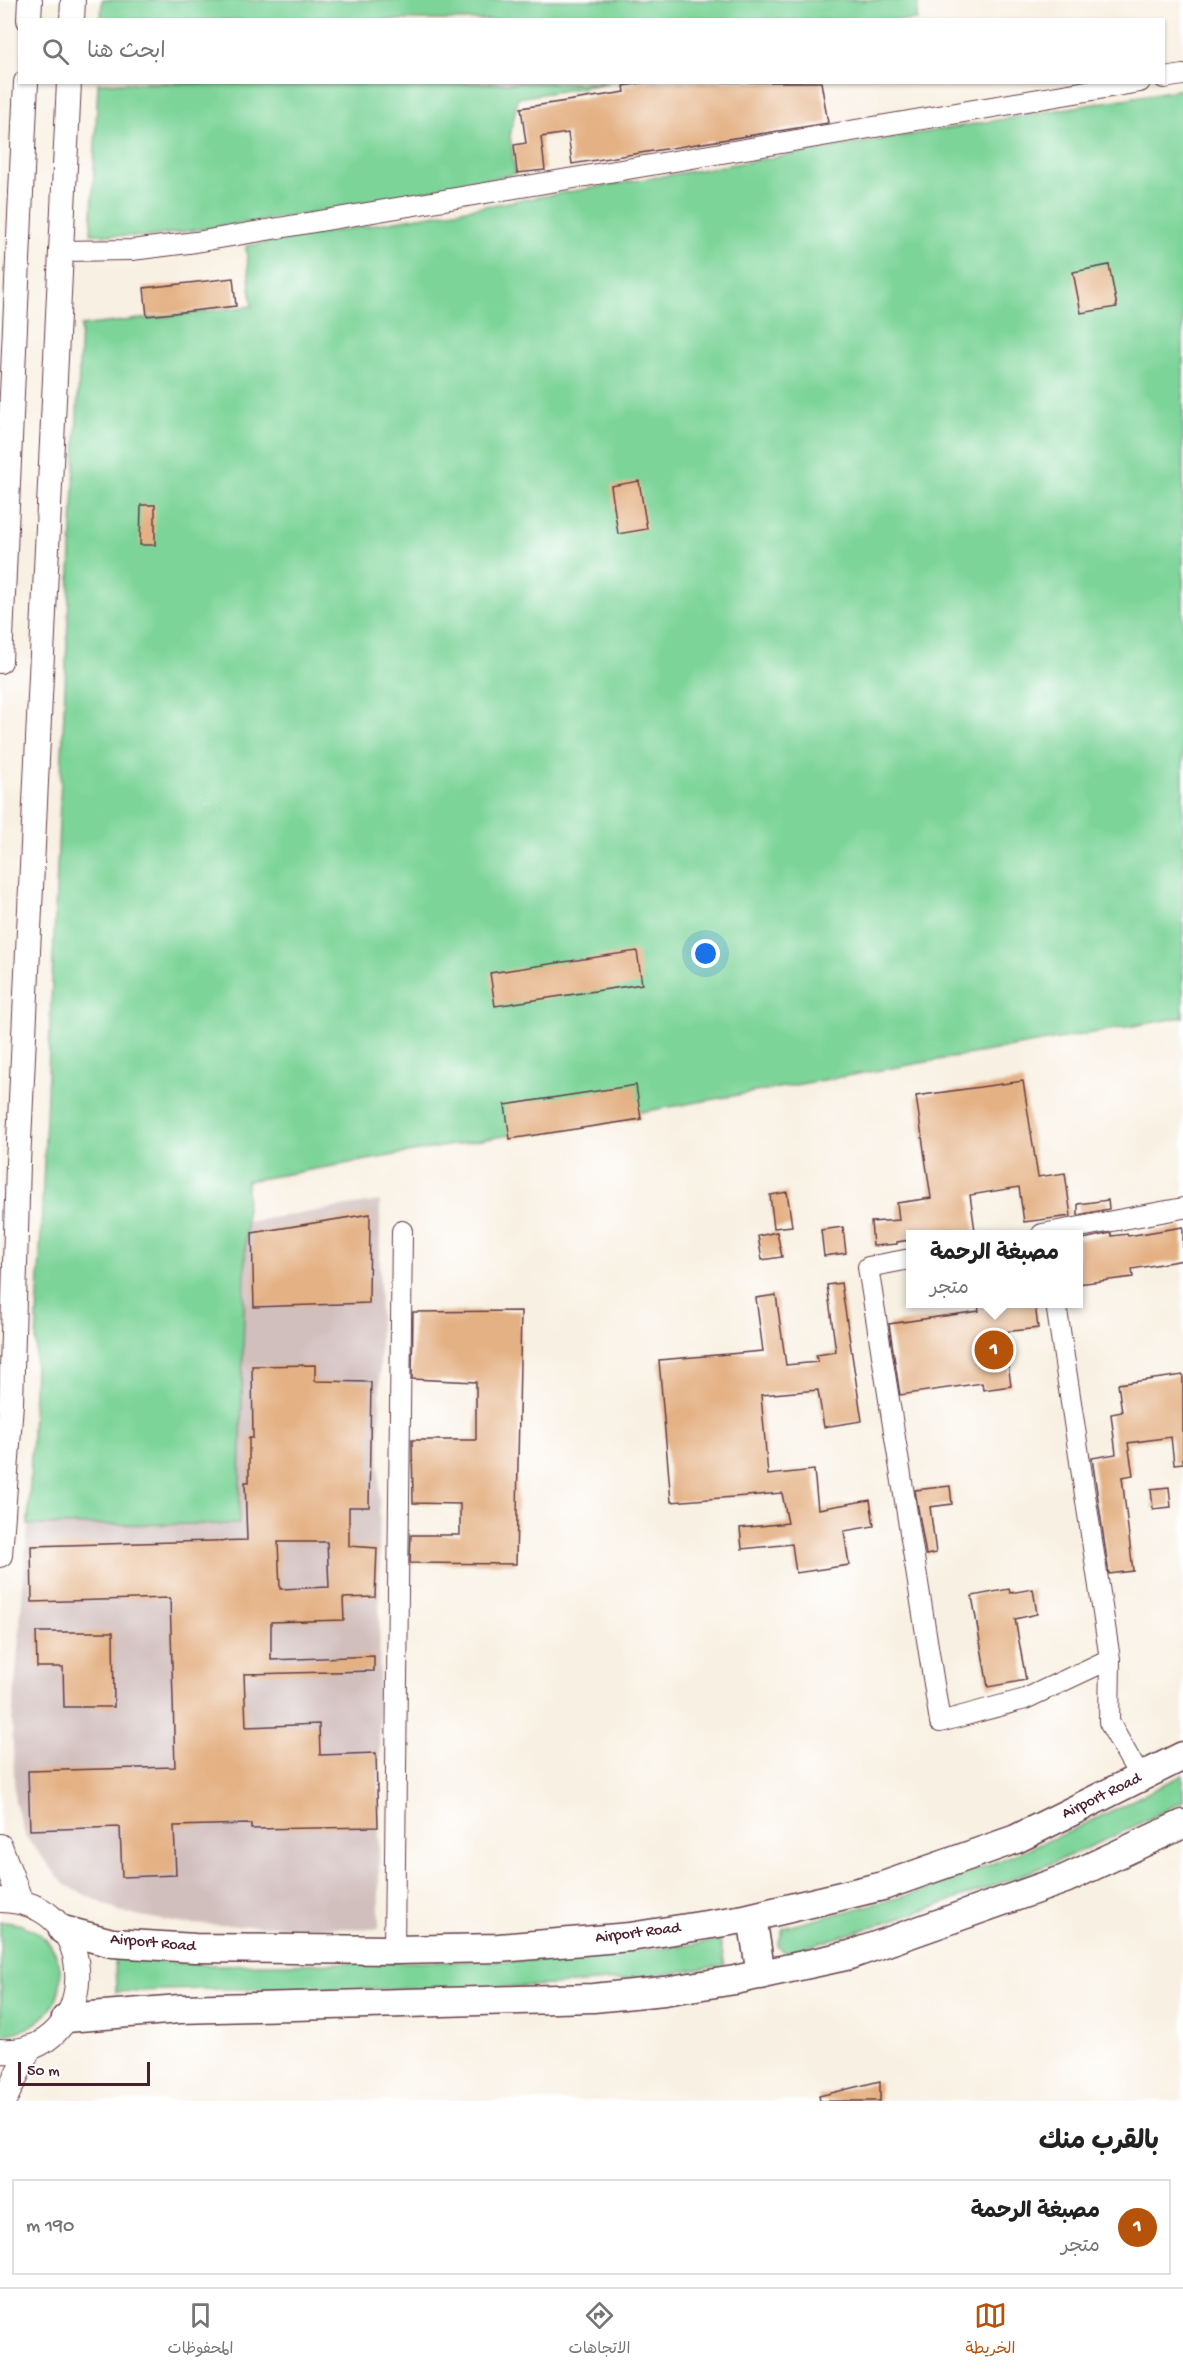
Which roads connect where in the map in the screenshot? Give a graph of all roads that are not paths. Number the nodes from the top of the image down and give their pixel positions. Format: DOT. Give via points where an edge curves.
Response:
graph roads {
  1 [pos="30,0"];
  2 [pos="73,0"];
  3 [pos="29,18"];
  4 [pos="72,18"];
  5 [pos="1183,75"];
  6 [pos="1165,78"];
  7 [pos="26,84"];
  8 [pos="69,84"];
  9 [pos="1128,84"];
  10 [pos="61,251"];
  11 [pos="0,661"];
  12 [pos="1183,1208"];
  13 [pos="1065,1230"];
  14 [pos="402,1231"];
  15 [pos="906,1260"];
  16 [pos="1057,1308"];
  17 [pos="5,1406"];
  18 [pos="4,1464"];
  19 [pos="2,1510"];
  20 [pos="0,1554"];
  21 [pos="1110,1659"];
  22 [pos="1183,1756"];
  23 [pos="1141,1779"];
  24 [pos="1183,1824"];
  25 [pos="0,1846"];
  26 [pos="10,1901"];
  27 [pos="752,1917"];
  28 [pos="63,1929"];
  29 [pos="394,1950"];
  30 [pos="761,1975"];
  31 [pos="66,2018"];
  32 [pos="30,2047"];
  33 [pos="0,2051"];
  34 [pos="4,2101"];
  1 -- 3 [label="main road"];
  2 -- 4 [label="main road"];
  5 -- 6 [label="street"];
  7 -- 11 [label="main road"];
  8 -- 10 [label="main road"];
  9 -- 10 [label="street" via="196,242 132,250"];
  10 -- 17 [label="main road"];
  12 -- 13 [label="street"];
  14 -- 29 [label="street"];
  15 -- 21 [label="street" via="868,1267 940,1722 1025,1699"];
  16 -- 21 [label="street"];
  17 -- 18 [label="main road"];
  18 -- 19 [label="main road"];
  19 -- 20 [label="main road"];
  21 -- 23 [label="street" via="1109,1722"];
  22 -- 23 [label="highway, Airport Road"];
  23 -- 27 [label="highway, Airport Road" via="1016,1839 883,1886"];
  24 -- 30 [label="highway" via="1065,1879 850,1955"];
  25 -- 26 [label="main road"];
  26 -- 28 [label="main road" via="39,1909"];
  27 -- 29 [label="highway, Airport Road" via="630,1937 499,1948"];
  27 -- 30 [label="highway"];
  28 -- 29 [label="highway, Airport Road" via="112,1943"];
  28 -- 31 [label="main road" via="75,1950 79,1973 76,1997"];
  30 -- 31 [label="highway" via="593,1998 180,2009"];
  31 -- 32 [label="main road" via="51,2035"];
  32 -- 33 [label="main road"];
  32 -- 34 [label="main road"];
}
